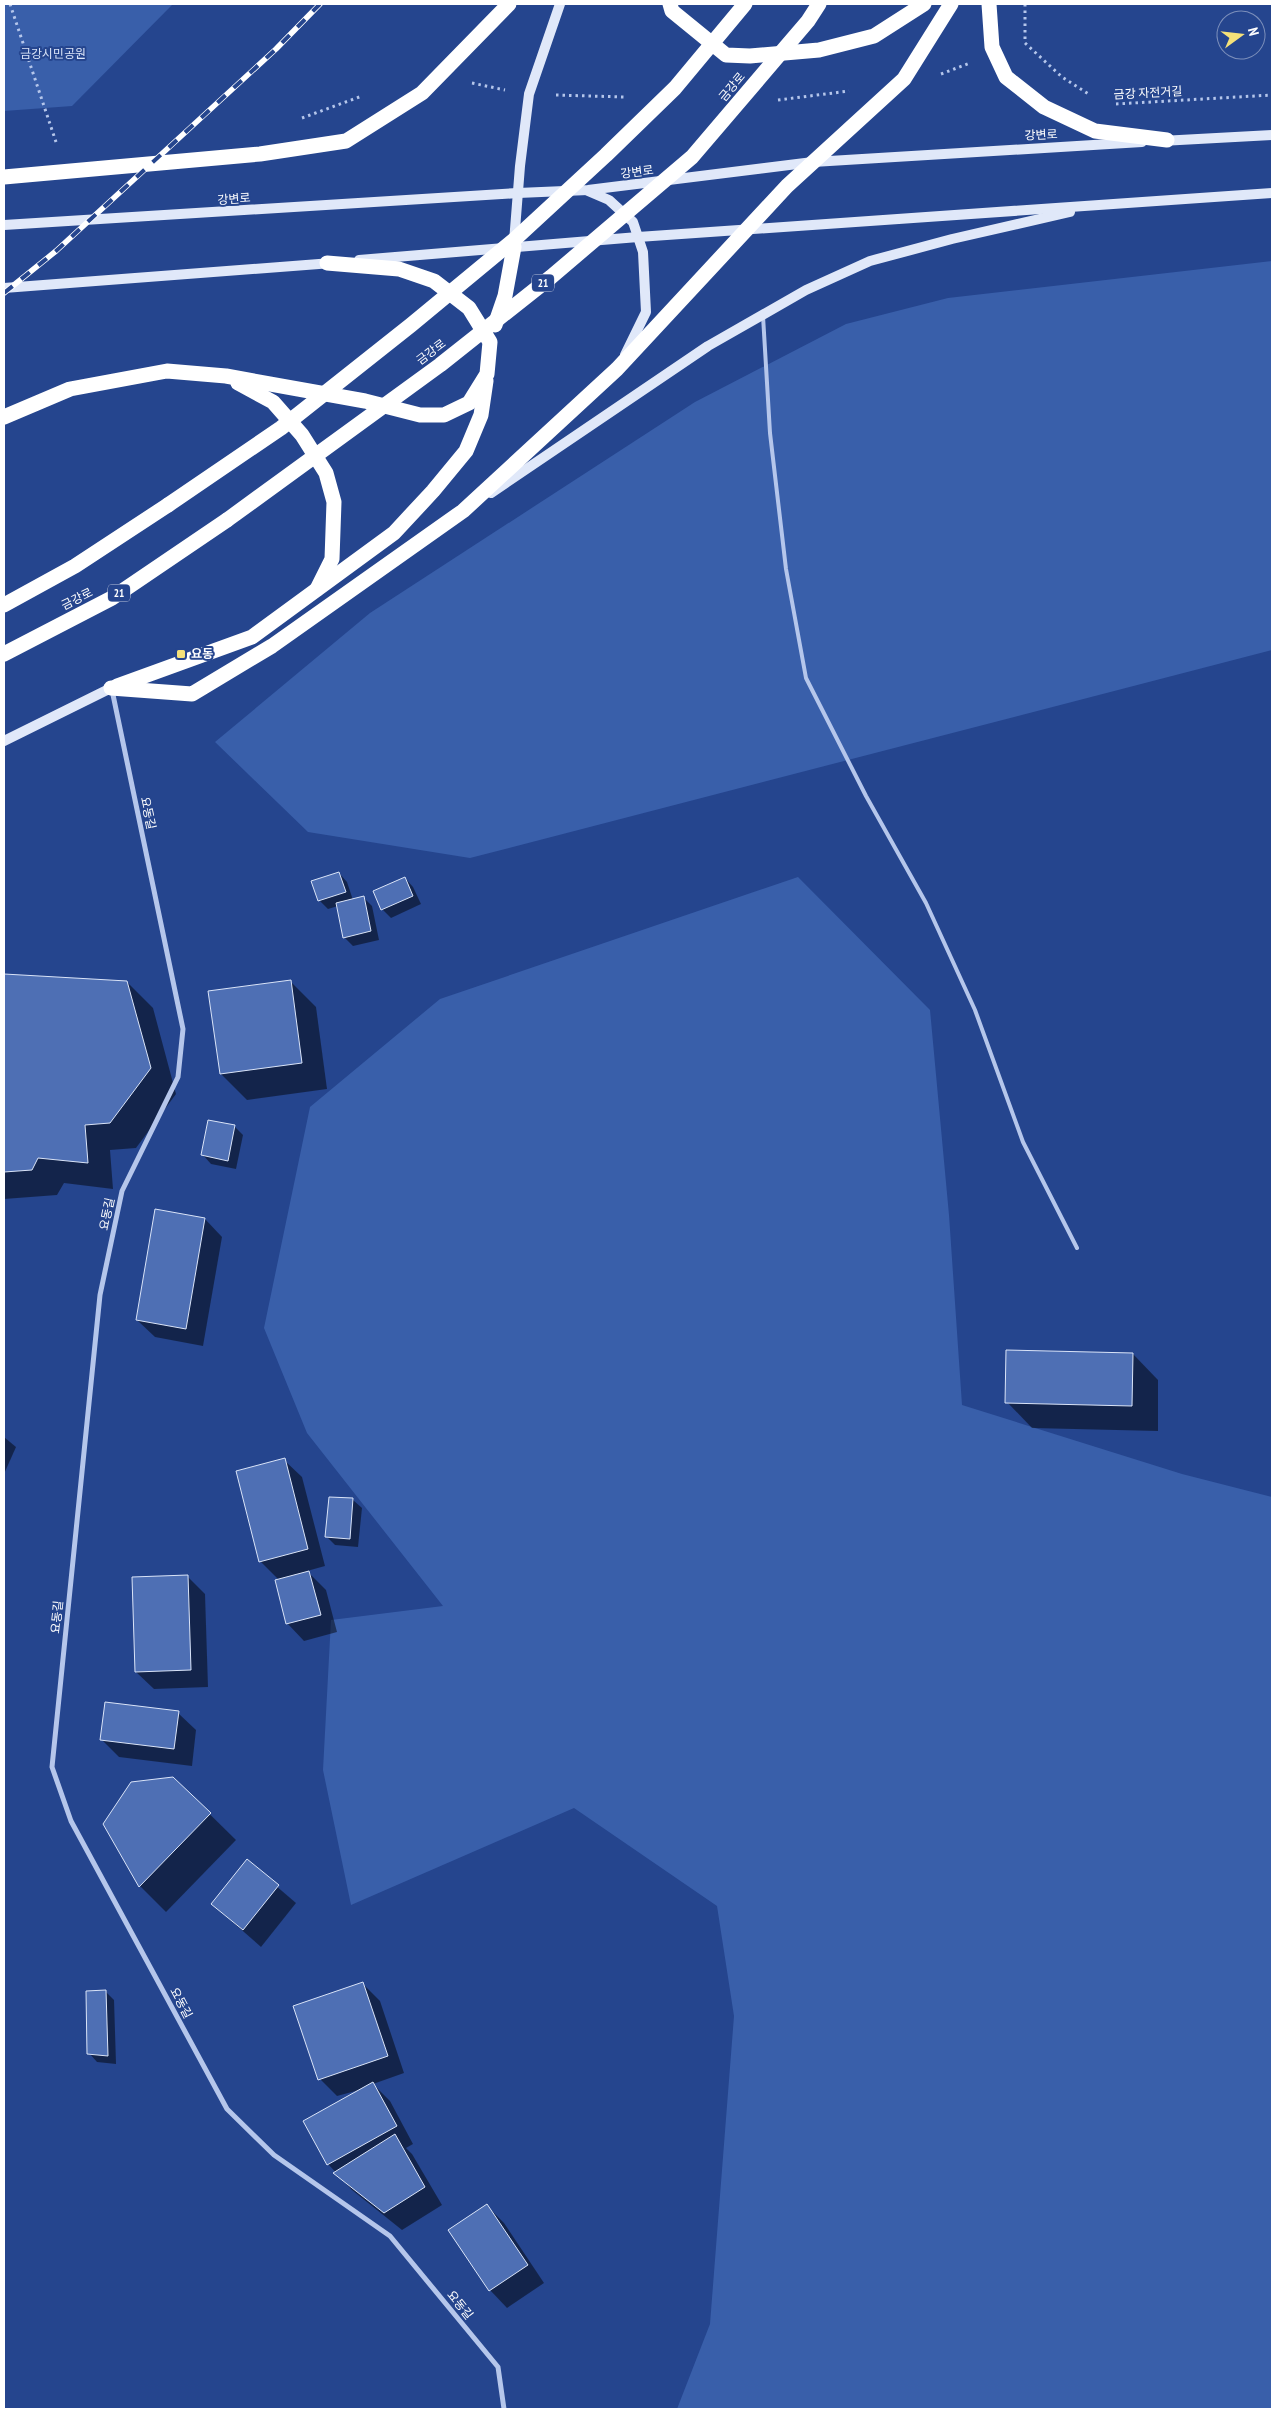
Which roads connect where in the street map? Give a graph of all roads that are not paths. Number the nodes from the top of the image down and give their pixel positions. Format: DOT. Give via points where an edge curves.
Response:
graph roads {
  1 [pos="509,4"];
  2 [pos="560,4"];
  3 [pos="670,4"];
  4 [pos="746,4"];
  5 [pos="819,4"];
  6 [pos="924,4"];
  7 [pos="950,4"];
  8 [pos="990,4"];
  9 [pos="1272,135"];
  10 [pos="1167,140"];
  11 [pos="813,162"];
  12 [pos="4,177"];
  13 [pos="588,190"];
  14 [pos="518,193"];
  15 [pos="1272,193"];
  16 [pos="1100,205"];
  17 [pos="4,224"];
  18 [pos="746,230"];
  19 [pos="638,237"];
  20 [pos="514,247"];
  21 [pos="327,263"];
  22 [pos="4,288"];
  23 [pos="763,314"];
  24 [pos="490,342"];
  25 [pos="617,369"];
  26 [pos="487,374"];
  27 [pos="226,376"];
  28 [pos="4,417"];
  29 [pos="463,511"];
  30 [pos="316,591"];
  31 [pos="4,604"];
  32 [pos="272,646"];
  33 [pos="4,654"];
  34 [pos="112,688"];
  35 [pos="4,741"];
  36 [pos="1077,1248"];
  37 [pos="504,2409"];
  1 -- 12 [label="highway" via="422,93 346,141 260,154"];
  2 -- 14 [label="main road" via="529,94"];
  3 -- 6 [label="highway" via="672,11 726,55 750,56 819,50 874,36"];
  4 -- 31 [label="highway, bridge" via="675,88 606,155 515,238 411,325 281,428 75,566"];
  5 -- 33 [label="highway, 금강로 / 21, bridge" via="692,157 551,277 440,365 227,520 112,598"];
  7 -- 11 [label="highway" via="904,78"];
  8 -- 10 [label="highway" via="992,47 1006,77 1044,108 1095,131"];
  9 -- 10 [label="main road, 강변로"];
  10 -- 11 [label="main road, 강변로"];
  11 -- 13 [label="main road, 강변로"];
  11 -- 18 [label="highway"];
  13 -- 14 [label="main road, 강변로"];
  13 -- 19 [label="main road" via="609,200 634,222"];
  14 -- 17 [label="main road, 강변로"];
  14 -- 20 [label="main road"];
  15 -- 16 [label="main road"];
  16 -- 18 [label="main road"];
  16 -- 23 [label="main road" via="870,261"];
  18 -- 19 [label="main road"];
  18 -- 25 [label="highway"];
  19 -- 20 [label="main road"];
  19 -- 25 [label="main road" via="643,252 646,312"];
  20 -- 21 [label="main road"];
  20 -- 24 [label="highway" via="505,296"];
  21 -- 22 [label="main road"];
  21 -- 24 [label="highway" via="399,269 434,281 469,308"];
  23 -- 29 [label="main road" via="708,346"];
  23 -- 36 [label="lane" via="770,433 786,569 806,678 866,796 926,903 975,1010 1023,1142"];
  24 -- 26 [label="highway"];
  25 -- 29 [label="highway"];
  26 -- 27 [label="highway" via="469,403 444,415 420,415 364,401"];
  26 -- 30 [label="highway" via="481,415 466,451 394,533"];
  27 -- 28 [label="highway" via="167,370 70,389"];
  27 -- 30 [label="highway" via="273,402 302,435 326,473 334,502 332,559"];
  29 -- 32 [label="highway"];
  30 -- 32 [label="highway" via="306,611"];
  30 -- 34 [label="highway" via="252,637"];
  32 -- 34 [label="highway" via="192,694"];
  34 -- 35 [label="main road"];
  34 -- 37 [label="street, 요동길" via="183,1029 178,1077 122,1192 100,1295 52,1767 71,1821 227,2109 274,2155 390,2236 498,2367"];
}
